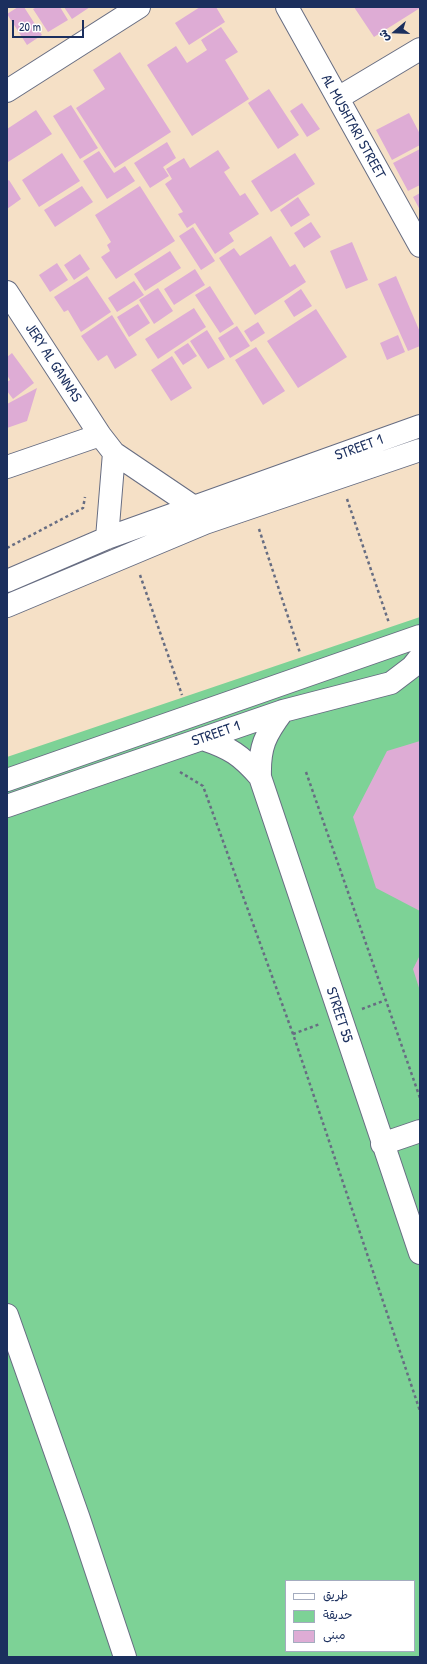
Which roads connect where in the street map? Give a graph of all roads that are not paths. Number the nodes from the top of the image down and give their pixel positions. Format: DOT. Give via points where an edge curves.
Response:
graph roads {
  1 [pos="139,7"];
  2 [pos="287,7"];
  3 [pos="420,49"];
  4 [pos="7,91"];
  5 [pos="338,98"];
  6 [pos="420,246"];
  7 [pos="7,292"];
  8 [pos="420,426"];
  9 [pos="100,435"];
  10 [pos="420,450"];
  11 [pos="114,453"];
  12 [pos="7,467"];
  13 [pos="194,506"];
  14 [pos="107,538"];
  15 [pos="7,581"];
  16 [pos="7,606"];
  17 [pos="420,636"];
  18 [pos="420,657"];
  19 [pos="283,711"];
  20 [pos="203,739"];
  21 [pos="260,778"];
  22 [pos="7,780"];
  23 [pos="7,806"];
  24 [pos="420,1131"];
  25 [pos="382,1144"];
  26 [pos="420,1253"];
  27 [pos="7,1315"];
  28 [pos="125,1657"];
  1 -- 4 [label="street"];
  2 -- 5 [label="street, AL MUSHTARI STREET"];
  3 -- 5 [label="street"];
  5 -- 6 [label="street, AL MUSHTARI STREET"];
  7 -- 9 [label="street, JERY AL GANNAS"];
  8 -- 13 [label="street, STREET 1"];
  9 -- 11 [label="street, JERY AL GANNAS"];
  9 -- 12 [label="street"];
  10 -- 16 [label="street, STREET 1" via="205,523"];
  11 -- 13 [label="street, JERY AL GANNAS"];
  11 -- 14 [label="street"];
  13 -- 14 [label="street, STREET 1"];
  14 -- 15 [label="street, STREET 1"];
  17 -- 22 [label="street, STREET 1"];
  18 -- 19 [label="street, STREET 1" via="412,667 391,683"];
  19 -- 20 [label="street, STREET 1"];
  19 -- 21 [label="street, STREET 55" via="269,729 263,744"];
  20 -- 21 [label="street, STREET 55" via="235,752"];
  20 -- 23 [label="street, STREET 1"];
  21 -- 25 [label="street, STREET 55"];
  24 -- 25 [label="street"];
  25 -- 26 [label="street, STREET 55"];
  27 -- 28 [label="street" via="80,1519"];
}
